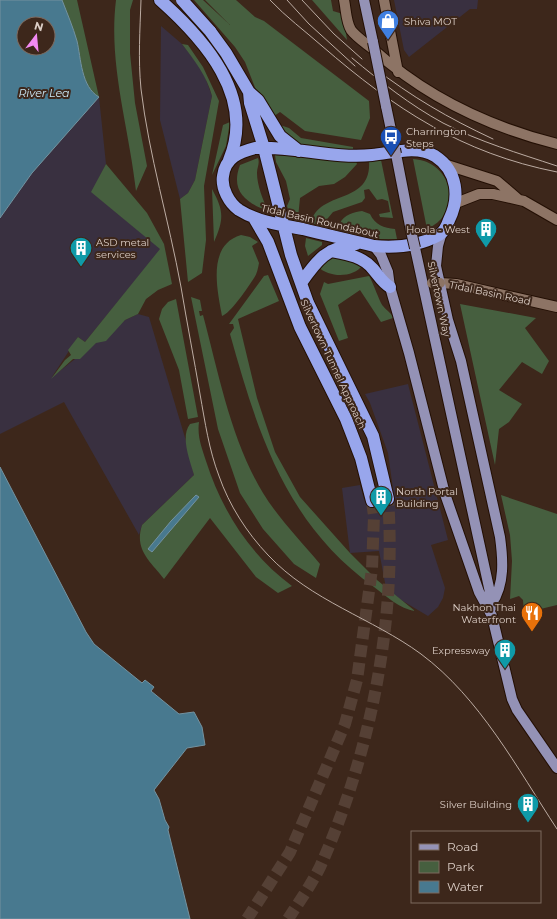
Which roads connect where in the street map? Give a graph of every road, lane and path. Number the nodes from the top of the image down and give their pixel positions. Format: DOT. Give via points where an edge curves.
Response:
graph roads {
  1 [pos="160,0"];
  2 [pos="182,0"];
  3 [pos="344,0"];
  4 [pos="364,0"];
  5 [pos="384,0"];
  6 [pos="398,72"];
  7 [pos="249,92"];
  8 [pos="557,144"];
  9 [pos="264,148"];
  10 [pos="300,151"];
  11 [pos="229,160"];
  12 [pos="444,164"];
  13 [pos="518,199"];
  14 [pos="456,203"];
  15 [pos="254,218"];
  16 [pos="557,220"];
  17 [pos="284,226"];
  18 [pos="442,232"];
  19 [pos="362,243"];
  20 [pos="374,246"];
  21 [pos="331,251"];
  22 [pos="301,283"];
  23 [pos="423,283"];
  24 [pos="390,288"];
  25 [pos="557,307"];
  26 [pos="388,499"];
  27 [pos="372,501"];
  28 [pos="492,603"];
  29 [pos="492,616"];
  30 [pos="557,768"];
  1 -- 11 [label="highway, Tidal Basin Roundabout" via="190,27 225,78 236,110 236,135"];
  2 -- 7 [label="highway, bridge" via="220,44"];
  3 -- 6 [label="street" via="352,30"];
  4 -- 23 [label="main road, Silvertown Way, bridge"];
  5 -- 6 [label="street"];
  6 -- 8 [label="street" via="455,106 517,133"];
  7 -- 9 [label="highway, Silvertown Tunnel Approach"];
  7 -- 10 [label="highway" via="258,100 280,136"];
  9 -- 10 [label="highway"];
  9 -- 11 [label="highway" via="244,151"];
  9 -- 17 [label="highway, Silvertown Tunnel Approach"];
  10 -- 12 [label="highway" via="348,156 415,150 428,153"];
  11 -- 15 [label="highway, Tidal Basin Roundabout" via="222,178 225,192 238,209"];
  12 -- 13 [label="street" via="497,181"];
  12 -- 14 [label="highway" via="454,182"];
  13 -- 14 [label="street" via="485,193"];
  13 -- 16 [label="street"];
  14 -- 18 [label="highway"];
  15 -- 17 [label="highway, Tidal Basin Roundabout"];
  15 -- 27 [label="highway, Silvertown Tunnel Approach" via="268,242 303,332 346,419 362,458"];
  17 -- 19 [label="highway, Tidal Basin Roundabout"];
  17 -- 22 [label="highway, Silvertown Tunnel Approach"];
  18 -- 20 [label="highway, Tidal Basin Roundabout" via="408,246"];
  18 -- 28 [label="main road, Silvertown Way" via="436,266 500,537 501,584"];
  19 -- 20 [label="highway, Tidal Basin Roundabout"];
  19 -- 21 [label="highway" via="345,245"];
  20 -- 24 [label="main road, Silvertown Way" via="381,255"];
  21 -- 22 [label="highway" via="322,256"];
  21 -- 24 [label="highway" via="353,255 363,260"];
  22 -- 26 [label="highway, Silvertown Tunnel Approach" via="373,436"];
  23 -- 25 [label="street, Tidal Basin Road, bridge" via="450,283"];
  23 -- 28 [label="main road, Silvertown Way"];
  24 -- 29 [label="main road, Silvertown Way" via="445,494 479,592"];
  28 -- 29 [label="main road, Silvertown Way"];
  29 -- 30 [label="main road, Silvertown Way" via="517,710"];
}
